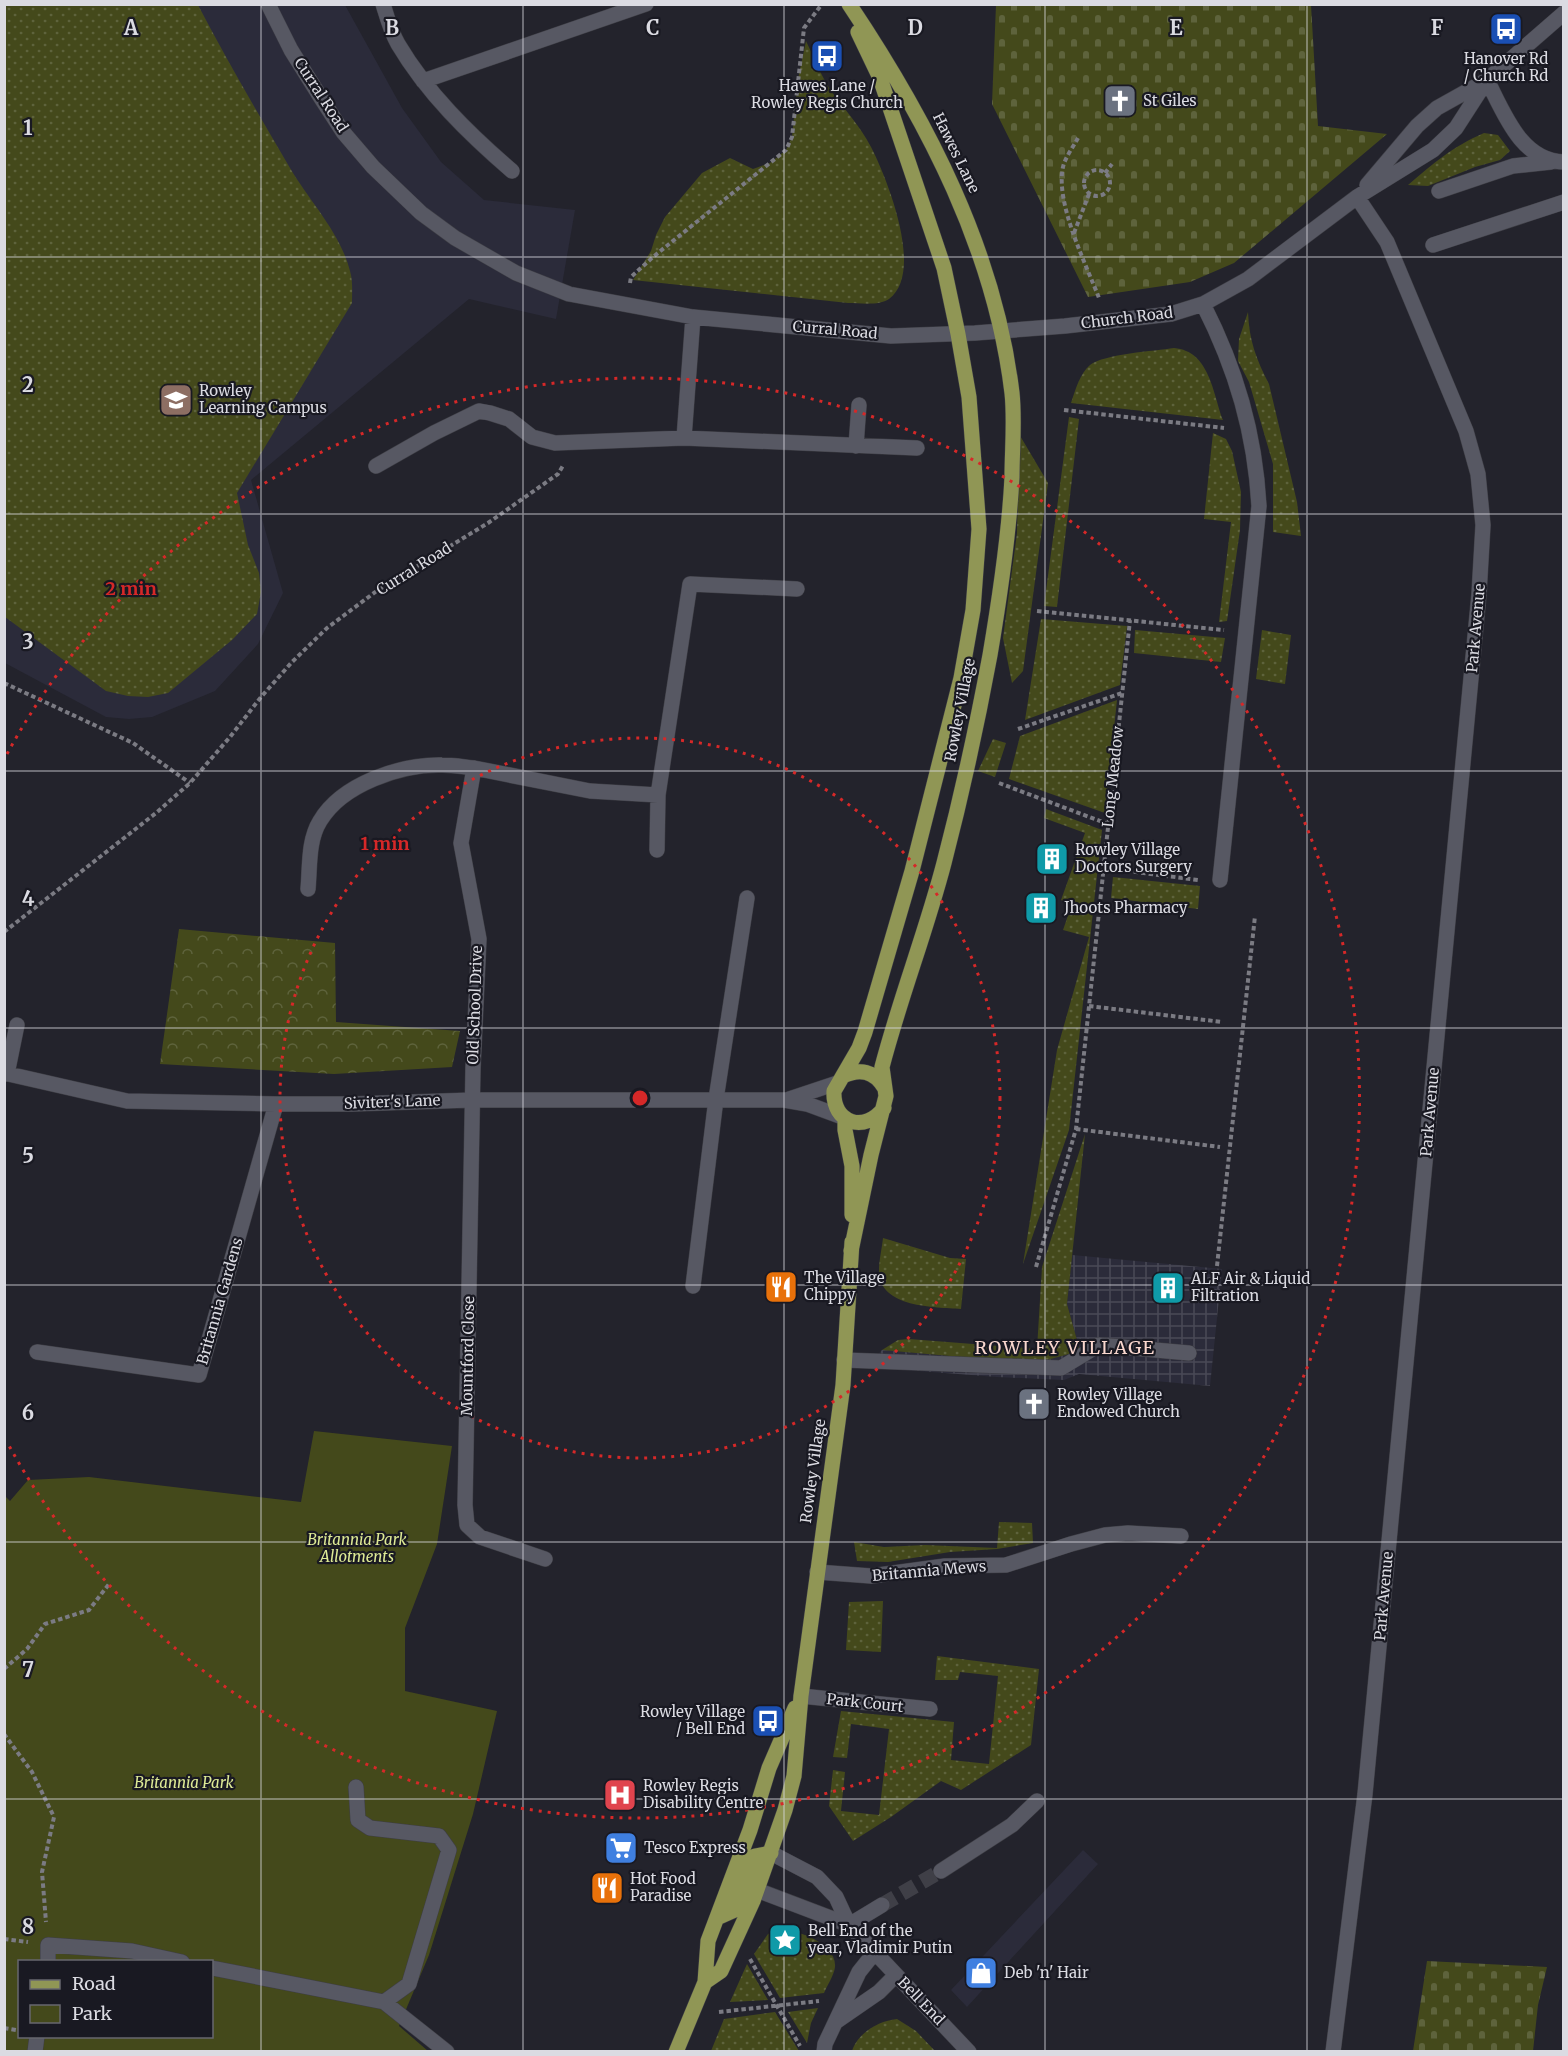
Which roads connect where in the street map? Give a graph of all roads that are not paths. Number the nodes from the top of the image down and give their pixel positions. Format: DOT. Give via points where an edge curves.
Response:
graph roads {
  1 [pos="268,4"];
  2 [pos="383,4"];
  3 [pos="646,4"];
  4 [pos="847,4"];
  5 [pos="1563,13"];
  6 [pos="423,81"];
  7 [pos="1487,81"];
  8 [pos="1557,162"];
  9 [pos="512,171"];
  10 [pos="1439,191"];
  11 [pos="1357,197"];
  12 [pos="1563,202"];
  13 [pos="1432,245"];
  14 [pos="1203,304"];
  15 [pos="693,317"];
  16 [pos="1002,331"];
  17 [pos="958,334"];
  18 [pos="859,405"];
  19 [pos="684,438"];
  20 [pos="856,446"];
  21 [pos="917,448"];
  22 [pos="376,466"];
  23 [pos="796,589"];
  24 [pos="474,768"];
  25 [pos="658,795"];
  26 [pos="657,850"];
  27 [pos="1220,880"];
  28 [pos="308,889"];
  29 [pos="747,898"];
  30 [pos="17,1025"];
  31 [pos="6,1073"];
  32 [pos="840,1079"];
  33 [pos="884,1087"];
  34 [pos="716,1099"];
  35 [pos="472,1100"];
  36 [pos="784,1100"];
  37 [pos="276,1104"];
  38 [pos="884,1108"];
  39 [pos="845,1118"];
  40 [pos="851,1251"];
  41 [pos="693,1286"];
  42 [pos="37,1352"];
  43 [pos="1189,1353"];
  44 [pos="844,1359"];
  45 [pos="1181,1536"];
  46 [pos="545,1559"];
  47 [pos="817,1572"];
  48 [pos="801,1696"];
  49 [pos="930,1710"];
  50 [pos="356,1787"];
  51 [pos="1037,1801"];
  52 [pos="771,1853"];
  53 [pos="941,1871"];
  54 [pos="745,1882"];
  55 [pos="882,1905"];
  56 [pos="849,1925"];
  57 [pos="875,1952"];
  58 [pos="48,1960"];
  59 [pos="173,1960"];
  60 [pos="213,1968"];
  61 [pos="896,1975"];
  62 [pos="705,1982"];
  63 [pos="384,2002"];
  64 [pos="836,2022"];
  65 [pos="447,2052"];
  66 [pos="675,2052"];
  67 [pos="824,2052"];
  68 [pos="969,2052"];
  69 [pos="1333,2052"];
  1 -- 15 [label="street, Curral Road" via="291,50 344,132 421,213 516,273 569,294"];
  2 -- 6 [label="street" via="396,42"];
  3 -- 6 [label="street"];
  4 -- 16 [label="main road, Hawes Lane" via="884,56 937,152 964,211"];
  4 -- 17 [label="main road, Hawes Lane" via="880,78 909,160 944,268"];
  5 -- 7 [label="street"];
  6 -- 9 [label="street" via="476,140"];
  7 -- 8 [label="street" via="1526,147"];
  7 -- 11 [label="street" via="1437,108"];
  7 -- 11 [label="street" via="1456,128 1432,150"];
  8 -- 10 [label="street" via="1513,166"];
  11 -- 14 [label="street, Church Road" via="1248,279"];
  11 -- 69 [label="street, Park Avenue" via="1387,242 1466,431 1478,474 1483,525 1366,1782"];
  12 -- 13 [label="street"];
  14 -- 16 [label="street, Church Road" via="1171,314"];
  14 -- 27 [label="street" via="1223,343 1250,428 1259,506"];
  15 -- 17 [label="street, Curral Road" via="891,336"];
  15 -- 19 [label="street"];
  16 -- 17 [label="street, Church Road"];
  16 -- 33 [label="main road, Rowley Village" via="1013,431 1005,567 976,732 938,885 886,1051 882,1067"];
  17 -- 32 [label="main road, Rowley Village" via="969,397 979,529 973,609 961,678 912,872 865,1032"];
  18 -- 20 [label="street"];
  19 -- 20 [label="street"];
  19 -- 22 [label="street" via="555,443 532,437 509,419 479,411"];
  20 -- 21 [label="street"];
  23 -- 25 [label="street" via="690,584"];
  24 -- 25 [label="street" via="590,791"];
  24 -- 28 [label="street" via="442,765 401,769 352,789 319,822 312,841"];
  24 -- 35 [label="street, Old School Drive" via="461,843 479,939"];
  25 -- 26 [label="street"];
  29 -- 34 [label="street"];
  30 -- 31 [label="street"];
  31 -- 37 [label="street, Siviter's Lane" via="127,1101"];
  32 -- 33 [label="main road" via="860,1071 873,1074"];
  32 -- 36 [label="street, Siviter's Lane"];
  32 -- 39 [label="main road, Rowley Village" via="833,1099"];
  33 -- 38 [label="main road, Rowley Village"];
  34 -- 35 [label="street, Siviter's Lane"];
  34 -- 36 [label="street, Siviter's Lane"];
  34 -- 41 [label="street"];
  35 -- 37 [label="street, Siviter's Lane"];
  35 -- 46 [label="street, Mountford Close" via="467,1525 480,1537"];
  36 -- 39 [label="street, Siviter's Lane"];
  37 -- 42 [label="street, Britannia Gardens" via="199,1375"];
  38 -- 39 [label="main road" via="865,1123"];
  38 -- 40 [label="main road, Rowley Village"];
  39 -- 40 [label="main road, Rowley Village" via="852,1166"];
  40 -- 44 [label="main road, Rowley Village"];
  43 -- 44 [label="street" via="1099,1345 1061,1368"];
  44 -- 47 [label="main road, Rowley Village"];
  45 -- 47 [label="street, Britannia Mews" via="1105,1535 1006,1565 945,1566 871,1576"];
  47 -- 48 [label="main road, Rowley Village"];
  48 -- 49 [label="street, Park Court"];
  48 -- 52 [label="main road, Rowley Village" via="794,1776"];
  48 -- 54 [label="main road, Rowley Village" via="769,1768"];
  50 -- 63 [label="street" via="358,1820 370,1828 439,1836 449,1850 409,1984"];
  51 -- 53 [label="street" via="1012,1825"];
  52 -- 54 [label="main road" via="755,1857"];
  52 -- 56 [label="street, Bell End" via="817,1877 837,1897"];
  54 -- 56 [label="street, Bell End"];
  54 -- 62 [label="main road, Rowley Village" via="721,1971"];
  54 -- 62 [label="main road, Rowley Village" via="735,1910 717,1918 708,1941"];
  55 -- 56 [label="street"];
  56 -- 57 [label="street, Bell End"];
  57 -- 61 [label="street, Bell End"];
  57 -- 64 [label="street" via="859,1972"];
  58 -- 59 [label="street" via="48,1945 132,1951"];
  60 -- 63 [label="street"];
  61 -- 64 [label="street"];
  61 -- 68 [label="street, Bell End"];
  62 -- 66 [label="main road, Rowley Village"];
  63 -- 65 [label="street"];
  64 -- 67 [label="street"];
}
